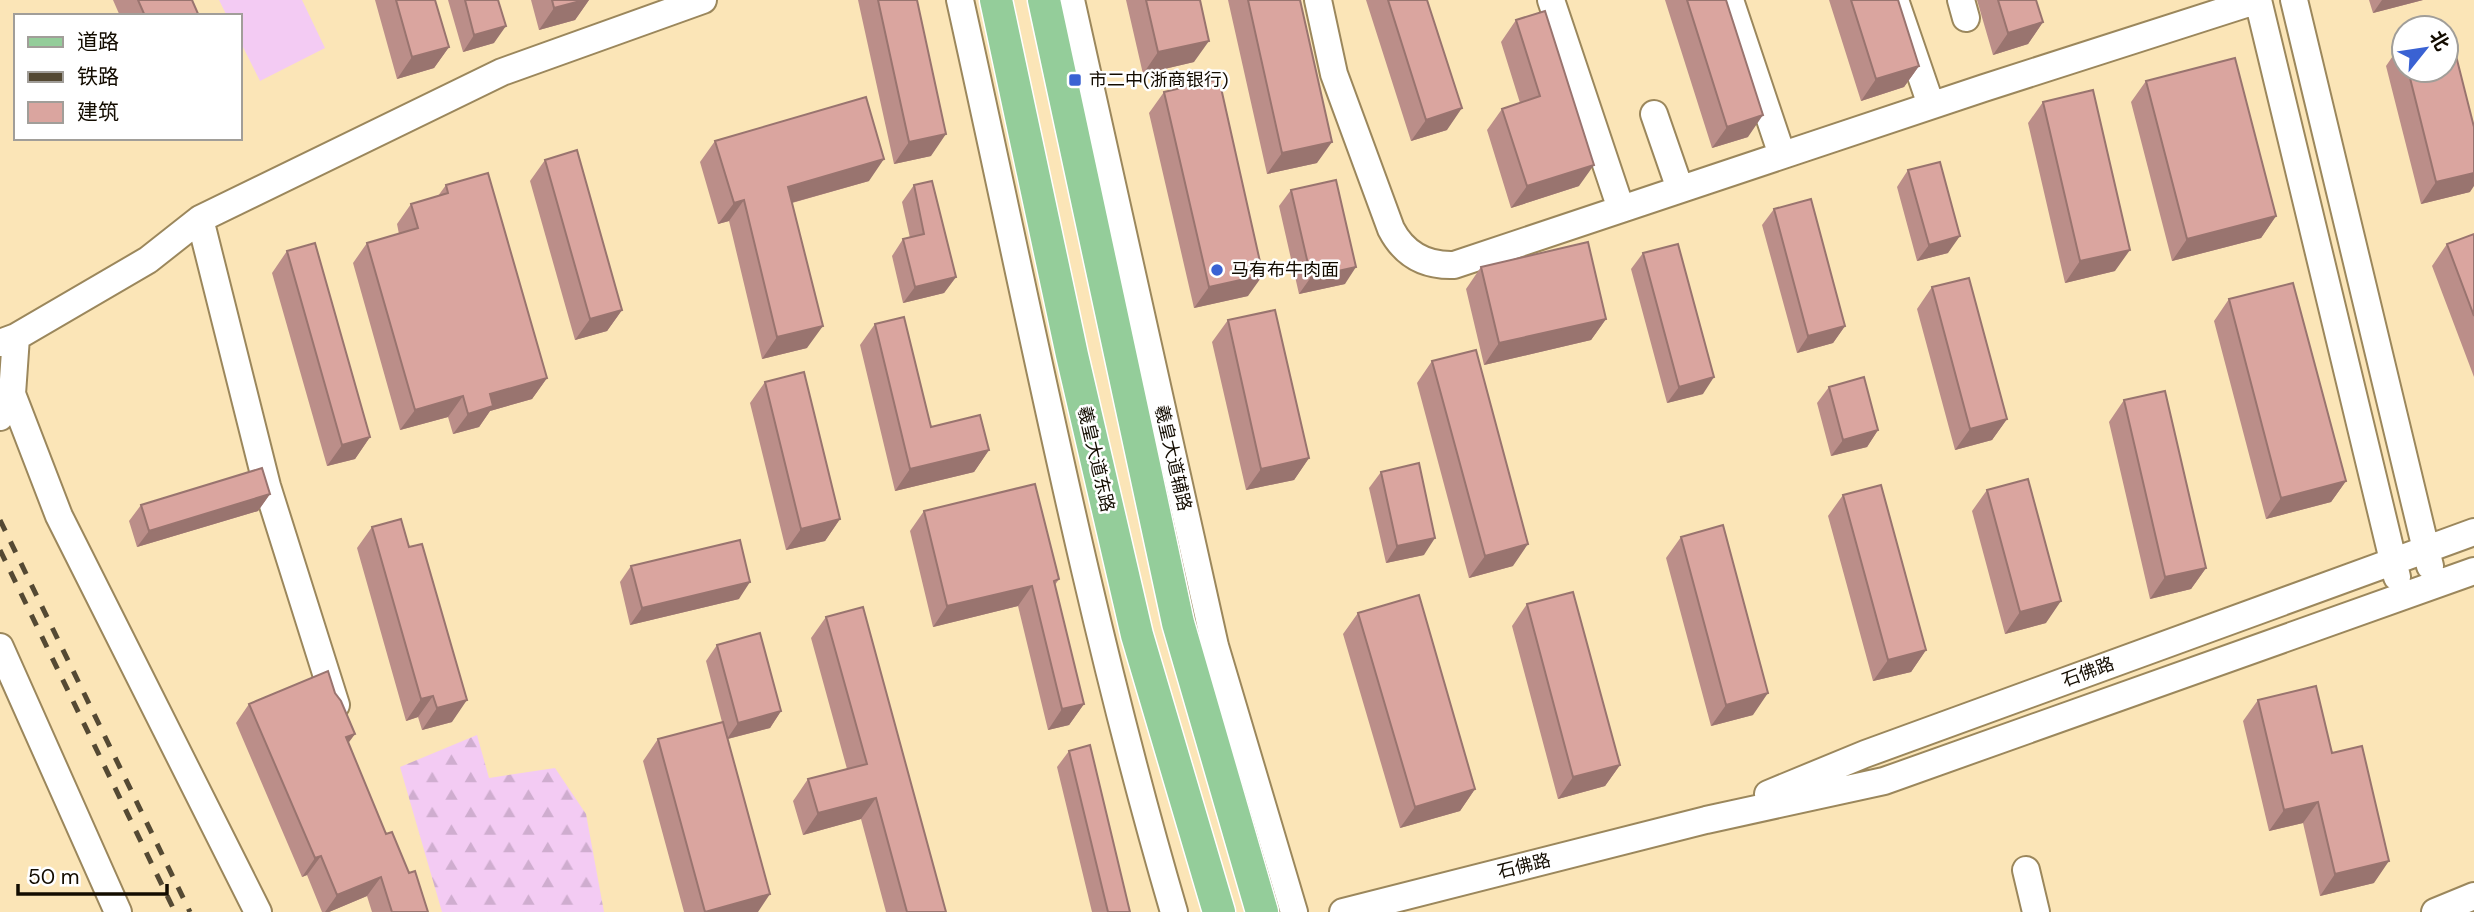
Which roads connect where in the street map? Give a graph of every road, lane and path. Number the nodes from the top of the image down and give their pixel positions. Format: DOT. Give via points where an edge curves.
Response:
graph roads {
  1 [pos="703,0"];
  2 [pos="960,0"];
  3 [pos="996,0"];
  4 [pos="1044,0"];
  5 [pos="1071,0"];
  6 [pos="1318,0"];
  7 [pos="1552,0"];
  8 [pos="1730,0"];
  9 [pos="1895,0"];
  10 [pos="2258,0"];
  11 [pos="2294,0"];
  12 [pos="1931,105"];
  13 [pos="1654,114"];
  14 [pos="1782,155"];
  15 [pos="1680,189"];
  16 [pos="1621,209"];
  17 [pos="200,219"];
  18 [pos="8,340"];
  19 [pos="6,406"];
  20 [pos="2474,532"];
  21 [pos="2426,549"];
  22 [pos="2393,561"];
  23 [pos="2474,571"];
  24 [pos="2435,585"];
  25 [pos="2402,596"];
  26 [pos="0,647"];
  27 [pos="337,708"];
  28 [pos="1706,820"];
  29 [pos="2026,870"];
  30 [pos="2474,895"];
  31 [pos="118,912"];
  32 [pos="258,912"];
  33 [pos="1174,912"];
  34 [pos="1219,912"];
  35 [pos="1262,912"];
  36 [pos="1294,912"];
  37 [pos="1343,912"];
  38 [pos="2036,912"];
  39 [pos="2435,912"];
  1 -- 17 [label="street" via="502,72"];
  2 -- 33 [label="street" via="1106,666"];
  3 -- 34 [label="main road, 羲皇大道东路" via="1137,635"];
  4 -- 35 [label="main road" via="1178,623"];
  5 -- 36 [label="street, 羲皇大道辅路" via="1215,646"];
  6 -- 16 [label="street" via="1334,74 1391,229 1412,254 1432,264 1454,265"];
  7 -- 16 [label="street"];
  8 -- 14 [label="street"];
  9 -- 12 [label="street"];
  10 -- 12 [label="street"];
  10 -- 22 [label="street"];
  11 -- 21 [label="street"];
  12 -- 14 [label="street"];
  13 -- 15 [label="street"];
  14 -- 15 [label="street"];
  15 -- 16 [label="street"];
  17 -- 18 [label="street" via="148,260"];
  17 -- 27 [label="street" via="267,486"];
  18 -- 19 [label="street"];
  19 -- 32 [label="street"];
  20 -- 21 [label="street, 石佛路"];
  21 -- 22 [label="street, 石佛路"];
  21 -- 24 [label="street"];
  22 -- 25 [label="street"];
  22 -- 28 [label="street, 石佛路" via="1865,754"];
  23 -- 24 [label="street, 石佛路"];
  24 -- 25 [label="street, 石佛路"];
  25 -- 28 [label="street, 石佛路" via="1884,780"];
  26 -- 31 [label="street"];
  28 -- 37 [label="street, 石佛路"];
  29 -- 38 [label="street"];
  30 -- 39 [label="street"];
}
